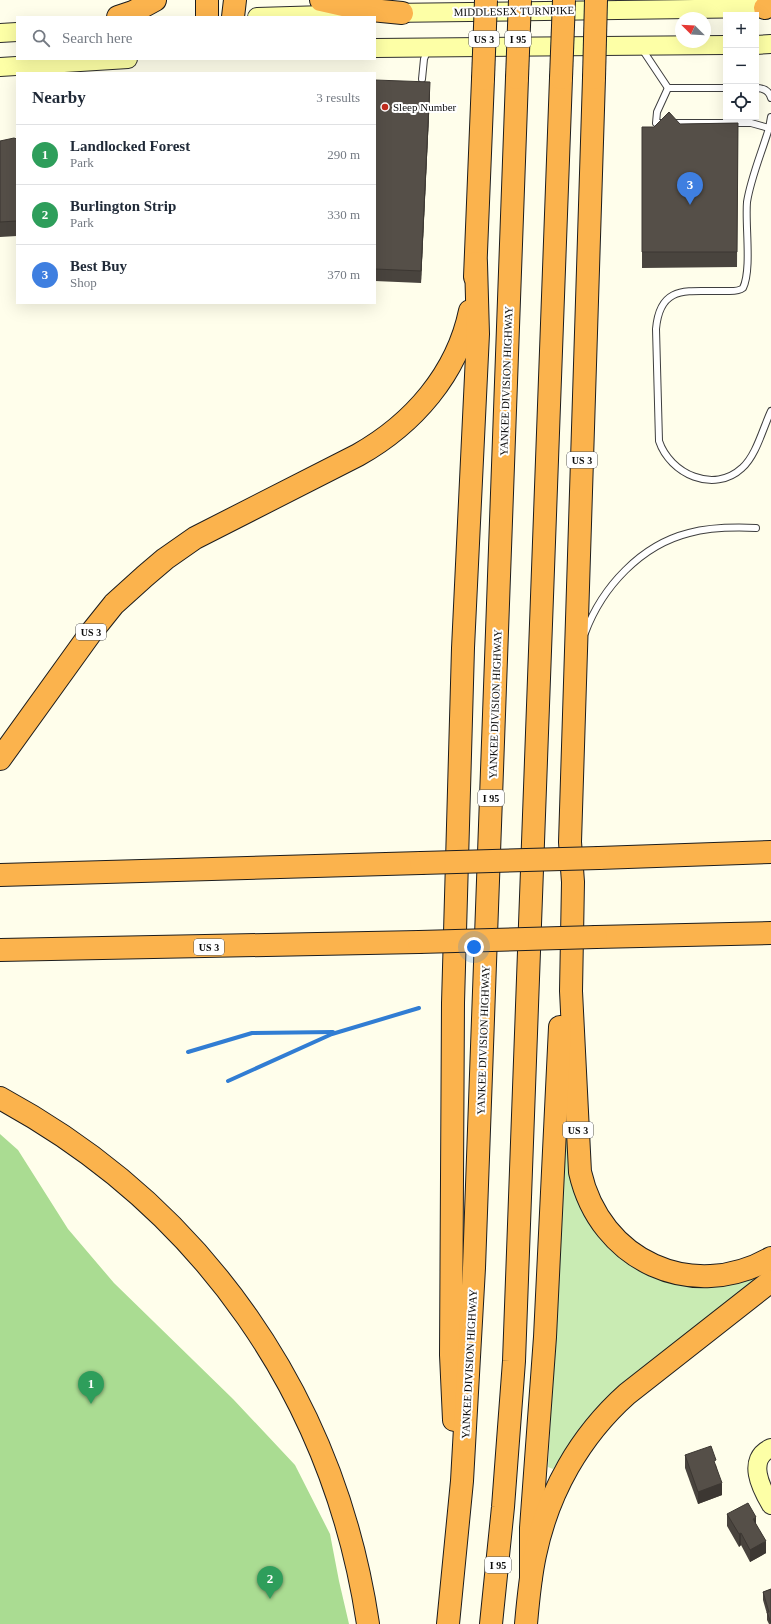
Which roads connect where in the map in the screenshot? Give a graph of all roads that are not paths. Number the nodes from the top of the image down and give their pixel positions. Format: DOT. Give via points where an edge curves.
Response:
graph roads {
  1 [pos="155,0"];
  2 [pos="207,0"];
  3 [pos="235,0"];
  4 [pos="322,0"];
  5 [pos="486,0"];
  6 [pos="520,0"];
  7 [pos="564,0"];
  8 [pos="596,0"];
  9 [pos="769,6"];
  10 [pos="402,13"];
  11 [pos="121,16"];
  12 [pos="207,16"];
  13 [pos="233,16"];
  14 [pos="292,16"];
  15 [pos="0,32"];
  16 [pos="16,32"];
  17 [pos="771,44"];
  18 [pos="723,45"];
  19 [pos="759,45"];
  20 [pos="640,46"];
  21 [pos="376,48"];
  22 [pos="429,48"];
  23 [pos="112,60"];
  24 [pos="0,67"];
  25 [pos="422,79"];
  26 [pos="668,88"];
  27 [pos="723,88"];
  28 [pos="759,89"];
  29 [pos="771,98"];
  30 [pos="771,117"];
  31 [pos="770,129"];
  32 [pos="476,263"];
  33 [pos="771,410"];
  34 [pos="756,528"];
  35 [pos="576,673"];
  36 [pos="0,759"];
  37 [pos="570,842"];
  38 [pos="748,846"];
  39 [pos="771,852"];
  40 [pos="693,855"];
  41 [pos="0,875"];
  42 [pos="771,933"];
  43 [pos="0,950"];
  44 [pos="0,1098"];
  45 [pos="771,1258"];
  46 [pos="771,1281"];
  47 [pos="765,1452"];
  48 [pos="771,1506"];
  49 [pos="459,1518"];
  50 [pos="531,1577"];
  51 [pos="368,1624"];
  52 [pos="448,1624"];
  53 [pos="491,1624"];
  54 [pos="526,1624"];
  1 -- 11 [label="highway"];
  2 -- 12 [label="highway"];
  3 -- 13 [label="highway"];
  4 -- 10 [label="highway" via="361,9"];
  5 -- 32 [label="highway, US 3, bridge"];
  6 -- 49 [label="highway, YANKEE DIVISION HIGHWAY / I 95, bridge" via="476,1229"];
  7 -- 53 [label="highway, I 95, bridge" via="513,1376"];
  8 -- 35 [label="highway, US 3, bridge"];
  9 -- 10 [label="main road, MIDDLESEX TURNPIKE"];
  10 -- 14 [label="main road, MIDDLESEX TURNPIKE"];
  15 -- 16 [label="main road"];
  17 -- 19 [label="main road"];
  18 -- 20 [label="main road"];
  20 -- 22 [label="main road"];
  20 -- 26 [label="lane"];
  21 -- 22 [label="main road"];
  22 -- 25 [label="lane" via="424,59"];
  23 -- 24 [label="main road"];
  26 -- 27 [label="lane"];
  26 -- 31 [label="lane" via="657,112 656,123 752,123"];
  28 -- 29 [label="lane" via="768,92"];
  30 -- 31 [label="lane"];
  31 -- 33 [label="lane" via="748,202 746,275 742,288 733,291 679,292 669,297 658,314 656,329 659,441 669,460 687,474 708,479 726,477 742,469 749,459"];
  32 -- 36 [label="highway, US 3" via="472,304 461,342 444,375 414,413 372,448 195,538 145,576 114,604 90,634"];
  32 -- 49 [label="highway" via="478,334 464,634 452,1051 451,1356"];
  34 -- 35 [label="lane" via="708,529 680,535 650,550 632,564 610,588 593,615 580,650"];
  35 -- 37 [label="highway, US 3"];
  37 -- 45 [label="highway, US 3" via="571,991 579,1152 583,1185 592,1206 603,1225 623,1247 640,1259 667,1271 695,1277 714,1277 743,1272"];
  37 -- 50 [label="highway" via="565,881 548,1283 531,1528"];
  38 -- 40 [label="lane"];
  39 -- 40 [label="highway"];
  40 -- 41 [label="highway, bridge"];
  42 -- 43 [label="highway, US 3, bridge"];
  44 -- 51 [label="highway" via="79,1148 140,1196 192,1247 251,1321 295,1396 326,1463 350,1535"];
  46 -- 50 [label="highway" via="632,1390 599,1422 558,1484 543,1526"];
  47 -- 48 [label="main road" via="756,1465 757,1474"];
  49 -- 52 [label="highway, YANKEE DIVISION HIGHWAY / I 95"];
  50 -- 54 [label="highway"];
}
